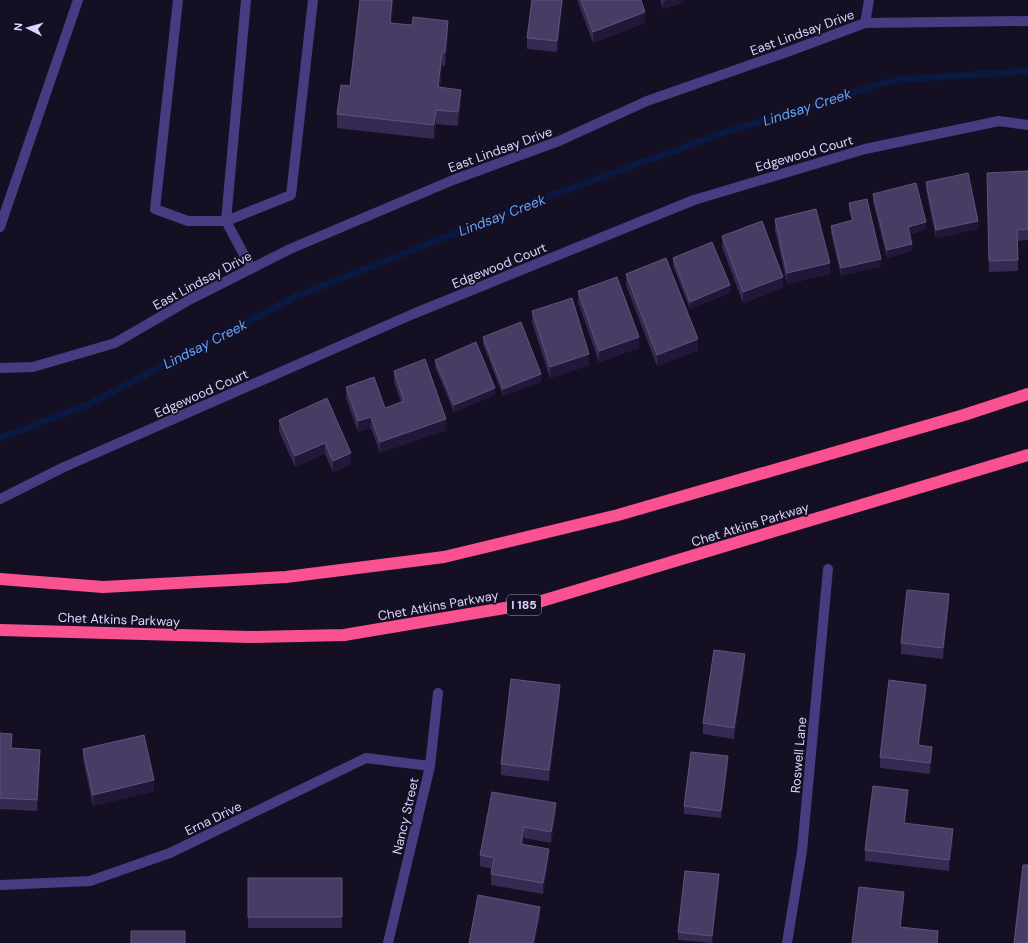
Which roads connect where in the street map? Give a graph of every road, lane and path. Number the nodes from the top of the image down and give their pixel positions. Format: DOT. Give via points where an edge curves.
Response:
graph roads {
  1 [pos="78,0"];
  2 [pos="178,0"];
  3 [pos="246,0"];
  4 [pos="313,0"];
  5 [pos="869,0"];
  6 [pos="1028,21"];
  7 [pos="865,23"];
  8 [pos="1028,125"];
  9 [pos="226,220"];
  10 [pos="0,227"];
  11 [pos="251,268"];
  12 [pos="0,368"];
  13 [pos="1028,394"];
  14 [pos="1028,455"];
  15 [pos="0,499"];
  16 [pos="828,569"];
  17 [pos="1,580"];
  18 [pos="0,630"];
  19 [pos="438,693"];
  20 [pos="430,766"];
  21 [pos="0,886"];
  22 [pos="388,943"];
  23 [pos="787,943"];
  1 -- 10 [label="street"];
  2 -- 9 [label="street" via="154,209 188,221"];
  3 -- 9 [label="street"];
  4 -- 9 [label="street" via="291,195"];
  5 -- 7 [label="street"];
  6 -- 7 [label="street, East Lindsay Drive"];
  7 -- 11 [label="street, East Lindsay Drive" via="647,101 559,141 446,183"];
  8 -- 15 [label="street, Edgewood Court" via="999,120 865,149 694,200 414,314 64,467"];
  9 -- 11 [label="street"];
  11 -- 12 [label="street, East Lindsay Drive" via="115,343 33,367"];
  13 -- 17 [label="highway" via="956,418 618,515 444,557 286,577 103,587"];
  14 -- 18 [label="highway, Chet Atkins Parkway / I 185" via="535,603 344,635 250,637"];
  16 -- 23 [label="street, Roswell Lane" via="802,851"];
  19 -- 20 [label="street, Nancy Street"];
  20 -- 21 [label="street, Erna Drive" via="366,758 170,853 90,881"];
  20 -- 22 [label="street, Nancy Street"];
}
